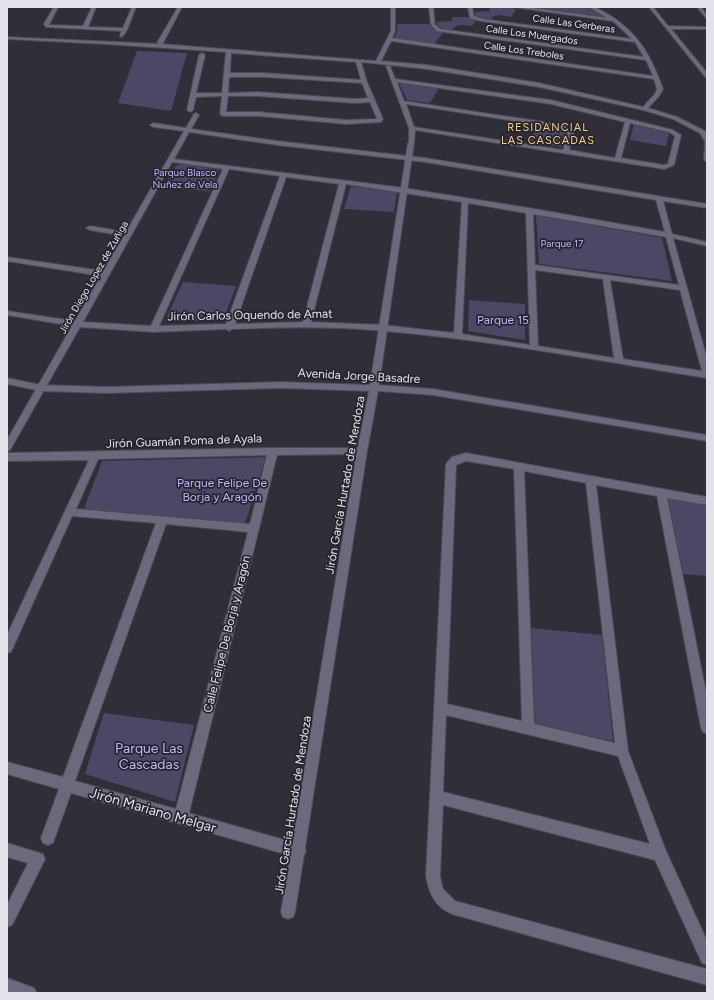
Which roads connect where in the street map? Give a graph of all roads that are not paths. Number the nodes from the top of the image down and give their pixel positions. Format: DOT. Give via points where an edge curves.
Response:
graph roads {
  1 [pos="56,7"];
  2 [pos="94,7"];
  3 [pos="134,7"];
  4 [pos="180,7"];
  5 [pos="393,7"];
  6 [pos="431,7"];
  7 [pos="470,7"];
  8 [pos="516,7"];
  9 [pos="591,7"];
  10 [pos="651,7"];
  11 [pos="699,7"];
  12 [pos="707,18"];
  13 [pos="616,21"];
  14 [pos="667,27"];
  15 [pos="85,28"];
  16 [pos="707,28"];
  17 [pos="125,30"];
  18 [pos="7,38"];
  19 [pos="389,39"];
  20 [pos="121,40"];
  21 [pos="637,41"];
  22 [pos="160,43"];
  23 [pos="229,51"];
  24 [pos="202,56"];
  25 [pos="649,59"];
  26 [pos="358,60"];
  27 [pos="378,62"];
  28 [pos="388,67"];
  29 [pos="227,75"];
  30 [pos="707,77"];
  31 [pos="656,78"];
  32 [pos="393,80"];
  33 [pos="364,82"];
  34 [pos="225,94"];
  35 [pos="194,95"];
  36 [pos="371,100"];
  37 [pos="402,102"];
  38 [pos="644,109"];
  39 [pos="628,120"];
  40 [pos="153,125"];
  41 [pos="412,128"];
  42 [pos="187,130"];
  43 [pos="707,142"];
  44 [pos="566,151"];
  45 [pos="409,158"];
  46 [pos="170,160"];
  47 [pos="618,160"];
  48 [pos="707,160"];
  49 [pos="227,167"];
  50 [pos="284,174"];
  51 [pos="343,182"];
  52 [pos="404,190"];
  53 [pos="659,198"];
  54 [pos="465,200"];
  55 [pos="707,206"];
  56 [pos="529,210"];
  57 [pos="90,228"];
  58 [pos="128,234"];
  59 [pos="669,235"];
  60 [pos="707,244"];
  61 [pos="7,259"];
  62 [pos="531,267"];
  63 [pos="106,274"];
  64 [pos="606,278"];
  65 [pos="684,288"];
  66 [pos="7,313"];
  67 [pos="78,324"];
  68 [pos="306,324"];
  69 [pos="229,328"];
  70 [pos="383,328"];
  71 [pos="154,329"];
  72 [pos="458,336"];
  73 [pos="534,348"];
  74 [pos="619,361"];
  75 [pos="707,375"];
  76 [pos="7,381"];
  77 [pos="41,388"];
  78 [pos="374,388"];
  79 [pos="707,438"];
  80 [pos="7,448"];
  81 [pos="273,451"];
  82 [pos="362,451"];
  83 [pos="95,456"];
  84 [pos="7,457"];
  85 [pos="519,467"];
  86 [pos="591,480"];
  87 [pos="661,493"];
  88 [pos="707,501"];
  89 [pos="70,512"];
  90 [pos="162,520"];
  91 [pos="254,528"];
  92 [pos="7,648"];
  93 [pos="440,708"];
  94 [pos="707,728"];
  95 [pos="528,729"];
  96 [pos="622,751"];
  97 [pos="7,768"];
  98 [pos="67,786"];
  99 [pos="436,797"];
  100 [pos="181,818"];
  101 [pos="48,838"];
  102 [pos="7,850"];
  103 [pos="299,852"];
  104 [pos="660,854"];
  105 [pos="288,912"];
  106 [pos="7,920"];
  107 [pos="707,958"];
  108 [pos="707,977"];
  109 [pos="7,986"];
  110 [pos="29,993"];
  1 -- 15 [label="street" via="46,24 48,26"];
  2 -- 15 [label="street"];
  3 -- 17 [label="street"];
  4 -- 22 [label="street"];
  5 -- 19 [label="street" via="393,31"];
  6 -- 25 [label="street, Calle Los Muergados" via="433,25 443,30"];
  7 -- 21 [label="street, Calle Las Gerberas" via="472,17 481,20"];
  8 -- 13 [label="street"];
  9 -- 13 [label="street"];
  10 -- 14 [label="street"];
  11 -- 12 [label="street"];
  13 -- 21 [label="street"];
  14 -- 16 [label="street"];
  14 -- 30 [label="street"];
  15 -- 17 [label="street"];
  17 -- 20 [label="street"];
  18 -- 23 [label="street"];
  19 -- 27 [label="street"];
  19 -- 31 [label="street, Calle Los Treboles"];
  21 -- 25 [label="street"];
  23 -- 26 [label="street"];
  23 -- 29 [label="street"];
  24 -- 35 [label="street, Jirón Diego Lopez de Zuñiga"];
  25 -- 31 [label="street"];
  26 -- 27 [label="street"];
  26 -- 33 [label="street"];
  27 -- 38 [label="street" via="477,74"];
  28 -- 32 [label="street, Jirón García Hurtado de Mendoza"];
  29 -- 33 [label="street"];
  29 -- 34 [label="street"];
  31 -- 38 [label="street" via="660,89"];
  32 -- 37 [label="street, Jirón García Hurtado de Mendoza"];
  32 -- 39 [label="street" via="551,102"];
  33 -- 36 [label="street"];
  34 -- 35 [label="street"];
  34 -- 36 [label="street"];
  34 -- 36 [label="street" via="222,114 260,114 346,122 379,121"];
  35 -- 42 [label="street, Jirón Diego Lopez de Zuñiga" via="193,113"];
  37 -- 41 [label="street, Jirón García Hurtado de Mendoza"];
  37 -- 44 [label="street" via="562,126 571,132"];
  38 -- 43 [label="street" via="675,118 703,132"];
  39 -- 47 [label="street"];
  39 -- 47 [label="street" via="675,132 678,135 671,165 664,167"];
  40 -- 42 [label="street"];
  41 -- 44 [label="street"];
  41 -- 45 [label="street, Jirón García Hurtado de Mendoza"];
  42 -- 45 [label="street"];
  42 -- 46 [label="street, Jirón Diego Lopez de Zuñiga"];
  43 -- 48 [label="street"];
  44 -- 47 [label="street"];
  45 -- 52 [label="street, Jirón García Hurtado de Mendoza"];
  45 -- 53 [label="street"];
  46 -- 49 [label="street"];
  46 -- 58 [label="street, Jirón Diego Lopez de Zuñiga"];
  49 -- 50 [label="street"];
  49 -- 71 [label="street"];
  50 -- 51 [label="street"];
  50 -- 69 [label="street"];
  51 -- 52 [label="street"];
  51 -- 68 [label="street"];
  52 -- 54 [label="street"];
  52 -- 70 [label="street, Jirón García Hurtado de Mendoza"];
  53 -- 55 [label="street"];
  53 -- 59 [label="street"];
  54 -- 56 [label="street"];
  54 -- 72 [label="street"];
  56 -- 59 [label="street"];
  56 -- 62 [label="street"];
  57 -- 58 [label="street"];
  58 -- 63 [label="street, Jirón Diego Lopez de Zuñiga"];
  59 -- 60 [label="street"];
  59 -- 65 [label="street"];
  61 -- 63 [label="street"];
  62 -- 64 [label="street"];
  62 -- 73 [label="street"];
  63 -- 67 [label="street, Jirón Diego Lopez de Zuñiga"];
  64 -- 65 [label="street"];
  64 -- 74 [label="street"];
  65 -- 75 [label="street"];
  66 -- 67 [label="street, Jirón Carlos Oquendo de Amat"];
  67 -- 71 [label="street, Jirón Carlos Oquendo de Amat"];
  67 -- 77 [label="street, Jirón Diego Lopez de Zuñiga"];
  68 -- 69 [label="street, Jirón Carlos Oquendo de Amat"];
  68 -- 70 [label="street, Jirón Carlos Oquendo de Amat"];
  69 -- 71 [label="street, Jirón Carlos Oquendo de Amat"];
  70 -- 72 [label="street, Jirón Carlos Oquendo de Amat"];
  70 -- 78 [label="street, Jirón García Hurtado de Mendoza"];
  72 -- 73 [label="street, Jirón Carlos Oquendo de Amat"];
  73 -- 74 [label="street, Jirón Carlos Oquendo de Amat"];
  74 -- 75 [label="street, Jirón Carlos Oquendo de Amat"];
  76 -- 77 [label="street, Avenida Jorge Basadre"];
  77 -- 78 [label="street, Avenida Jorge Basadre" via="106,390 281,385"];
  77 -- 80 [label="street, Jirón Diego Lopez de Zuñiga"];
  78 -- 79 [label="street, Avenida Jorge Basadre" via="434,392"];
  78 -- 82 [label="street, Jirón García Hurtado de Mendoza"];
  81 -- 82 [label="street, Jirón Guamán Poma de Ayala"];
  81 -- 83 [label="street, Jirón Guamán Poma de Ayala"];
  81 -- 91 [label="street, Calle Felipe De Borja y Aragón"];
  82 -- 103 [label="street, Jirón García Hurtado de Mendoza"];
  83 -- 84 [label="street, Jirón Guamán Poma de Ayala"];
  83 -- 89 [label="street"];
  85 -- 86 [label="street"];
  85 -- 93 [label="street" via="466,457 456,459 451,464"];
  85 -- 95 [label="street"];
  86 -- 87 [label="street"];
  86 -- 96 [label="street"];
  87 -- 88 [label="street"];
  87 -- 94 [label="street"];
  89 -- 90 [label="street"];
  89 -- 92 [label="street"];
  90 -- 91 [label="street"];
  90 -- 98 [label="street"];
  91 -- 100 [label="street, Calle Felipe De Borja y Aragón"];
  93 -- 95 [label="street"];
  93 -- 99 [label="street"];
  95 -- 96 [label="street"];
  96 -- 104 [label="street"];
  97 -- 98 [label="street, Jirón Mariano Melgar"];
  98 -- 100 [label="street, Jirón Mariano Melgar"];
  98 -- 101 [label="street"];
  99 -- 104 [label="street"];
  99 -- 108 [label="street" via="433,876 438,895 444,902 452,907"];
  100 -- 103 [label="street, Jirón Mariano Melgar"];
  102 -- 106 [label="street" via="38,859"];
  103 -- 105 [label="street, Jirón García Hurtado de Mendoza"];
  104 -- 107 [label="street"];
  109 -- 110 [label="street"];
}
